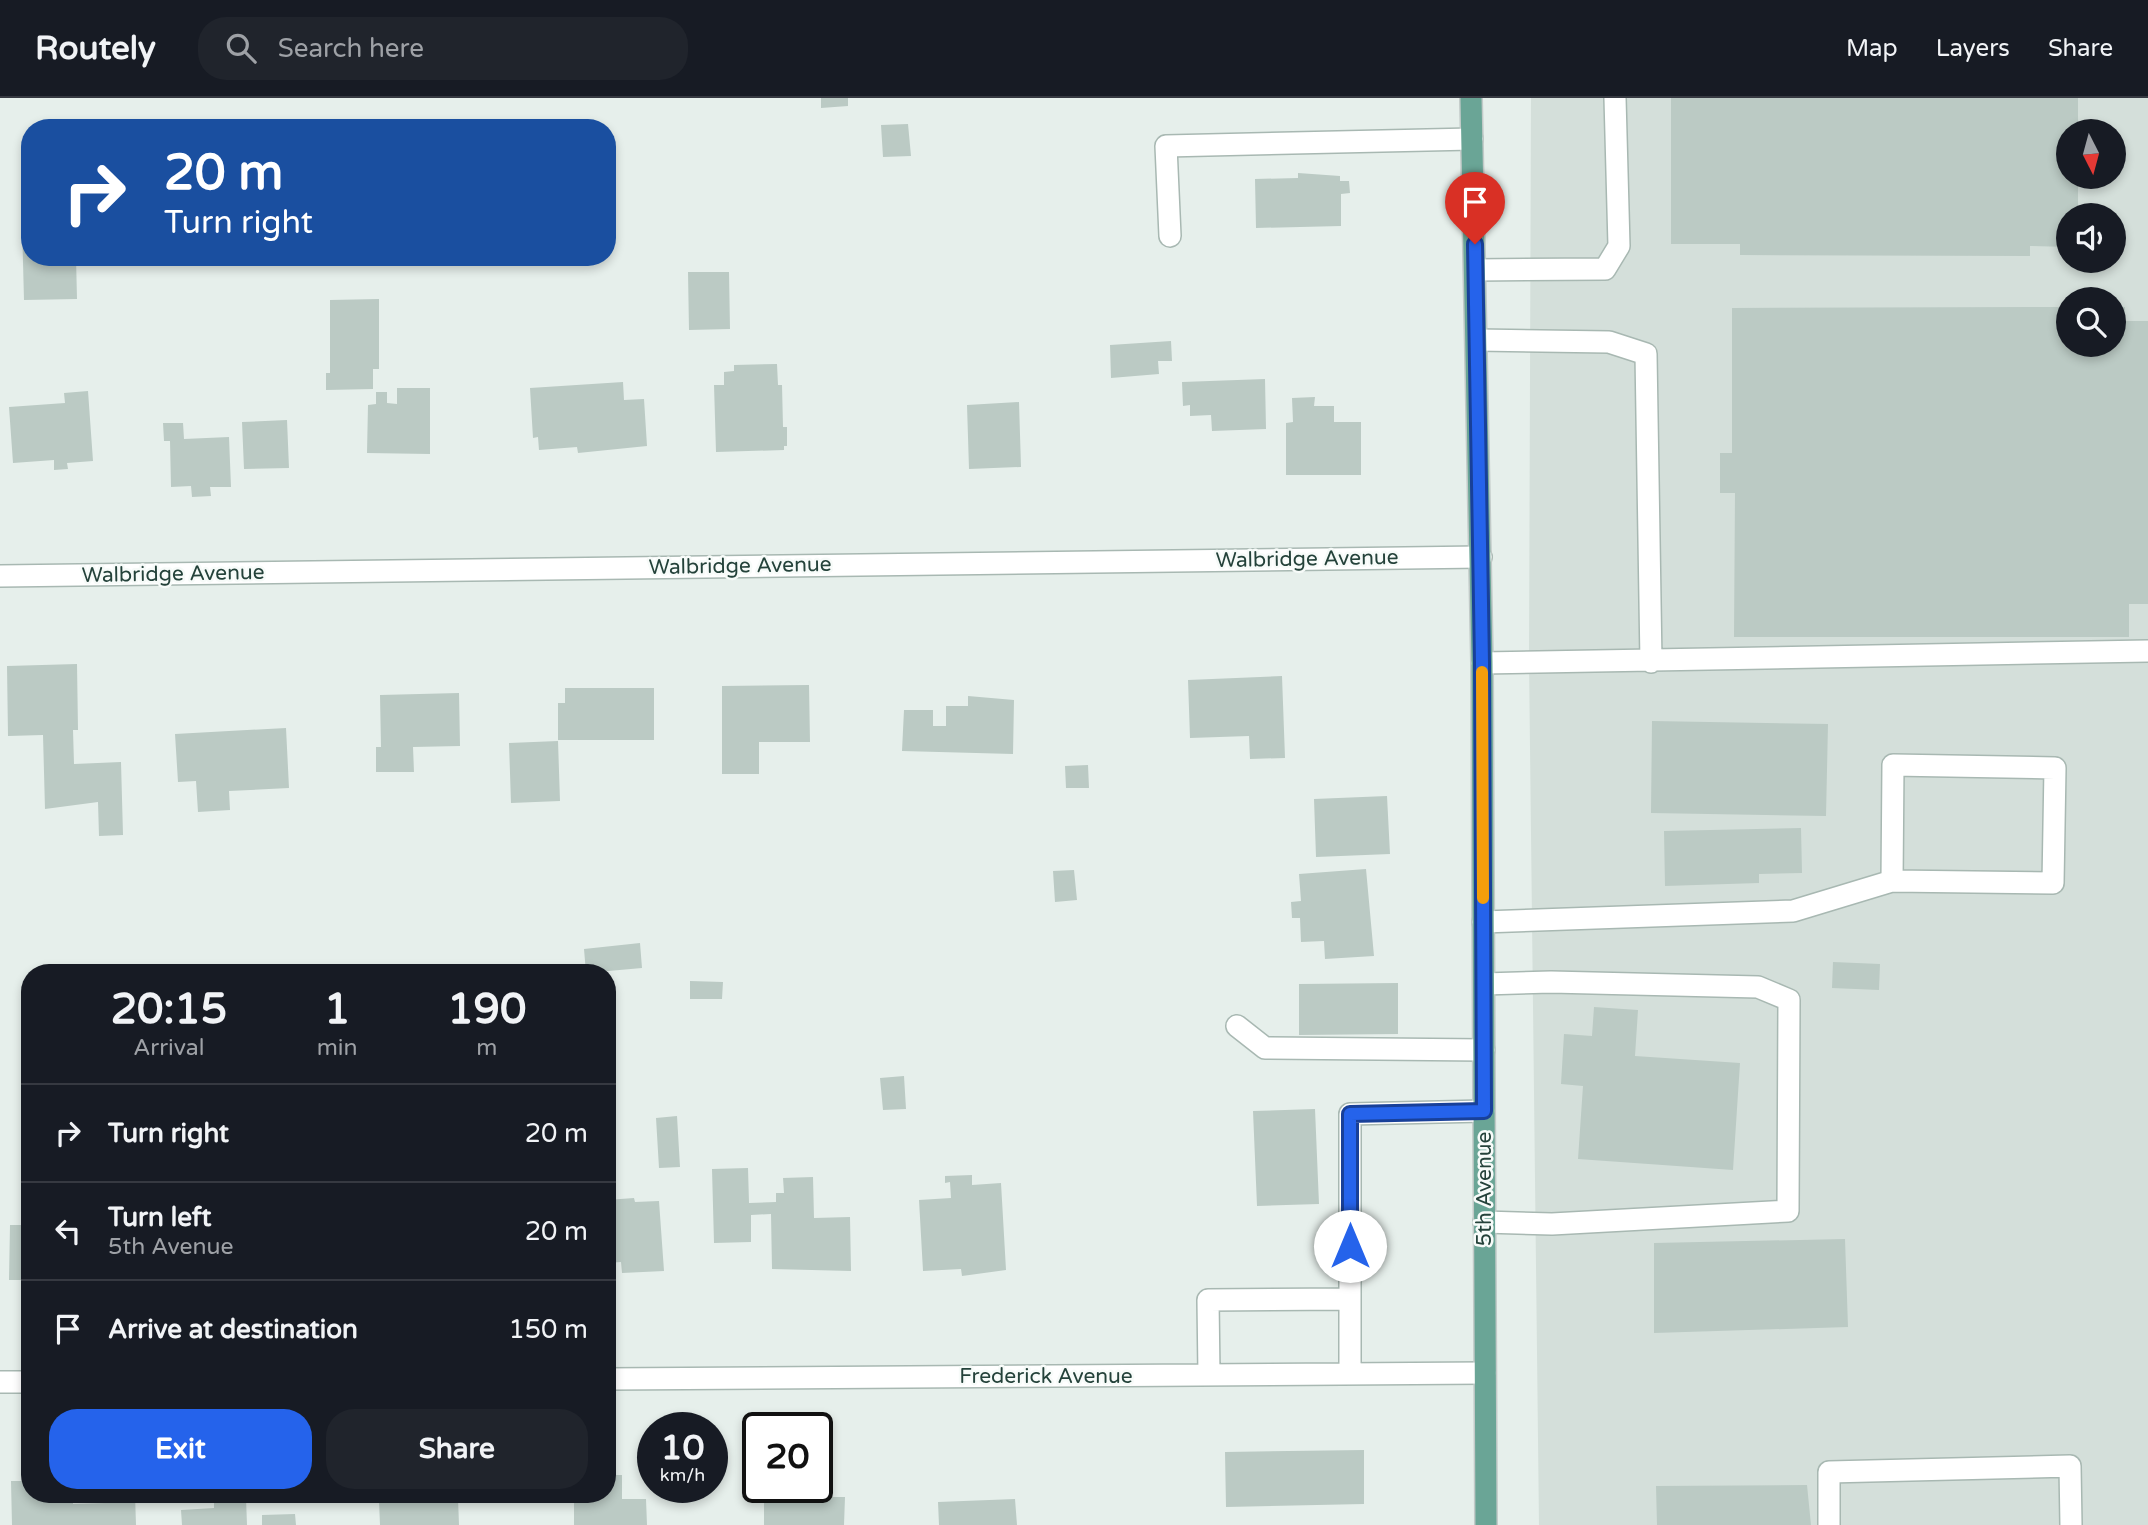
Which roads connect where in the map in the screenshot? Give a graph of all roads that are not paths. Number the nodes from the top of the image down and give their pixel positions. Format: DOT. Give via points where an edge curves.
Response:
graph roads {
  1 [pos="1471,98"];
  2 [pos="1615,98"];
  3 [pos="1472,139"];
  4 [pos="1170,236"];
  5 [pos="1475,270"];
  6 [pos="1477,340"];
  7 [pos="1481,557"];
  8 [pos="0,576"];
  9 [pos="2148,651"];
  10 [pos="1651,662"];
  11 [pos="1482,663"];
  12 [pos="1892,881"];
  13 [pos="1483,922"];
  14 [pos="1484,984"];
  15 [pos="1237,1026"];
  16 [pos="1484,1050"];
  17 [pos="1484,1111"];
  18 [pos="1485,1222"];
  19 [pos="1350,1299"];
  20 [pos="1485,1373"];
  21 [pos="1350,1374"];
  22 [pos="1209,1375"];
  23 [pos="616,1379"];
  24 [pos="0,1382"];
  25 [pos="21,1382"];
  26 [pos="1486,1525"];
  27 [pos="1829,1525"];
  28 [pos="2071,1525"];
  1 -- 3 [label="main road, 5th Avenue"];
  2 -- 5 [label="street" via="1619,246 1605,269"];
  3 -- 4 [label="street" via="1166,146"];
  3 -- 5 [label="main road, 5th Avenue"];
  5 -- 6 [label="main road, 5th Avenue"];
  6 -- 7 [label="main road, 5th Avenue"];
  6 -- 10 [label="street" via="1609,342 1646,355"];
  7 -- 8 [label="street, Walbridge Avenue"];
  7 -- 11 [label="main road, 5th Avenue"];
  9 -- 10 [label="street"];
  10 -- 11 [label="street"];
  11 -- 13 [label="main road, 5th Avenue"];
  12 -- 12 [label="street" via="2053,883 2055,768 1893,765"];
  12 -- 13 [label="street" via="1793,911"];
  13 -- 14 [label="main road, 5th Avenue"];
  14 -- 16 [label="main road, 5th Avenue"];
  14 -- 18 [label="street" via="1758,987 1789,1000 1788,1211 1552,1224"];
  15 -- 16 [label="street" via="1265,1048"];
  16 -- 17 [label="main road, 5th Avenue"];
  17 -- 18 [label="main road, 5th Avenue"];
  17 -- 19 [label="street" via="1350,1114"];
  18 -- 20 [label="main road, 5th Avenue"];
  19 -- 21 [label="street"];
  19 -- 22 [label="street" via="1208,1300"];
  20 -- 21 [label="street, Frederick Avenue"];
  20 -- 26 [label="main road, 5th Avenue"];
  21 -- 22 [label="street, Frederick Avenue"];
  22 -- 23 [label="street, Frederick Avenue"];
  24 -- 25 [label="street"];
  27 -- 28 [label="street" via="1829,1472 2070,1466"];
}
